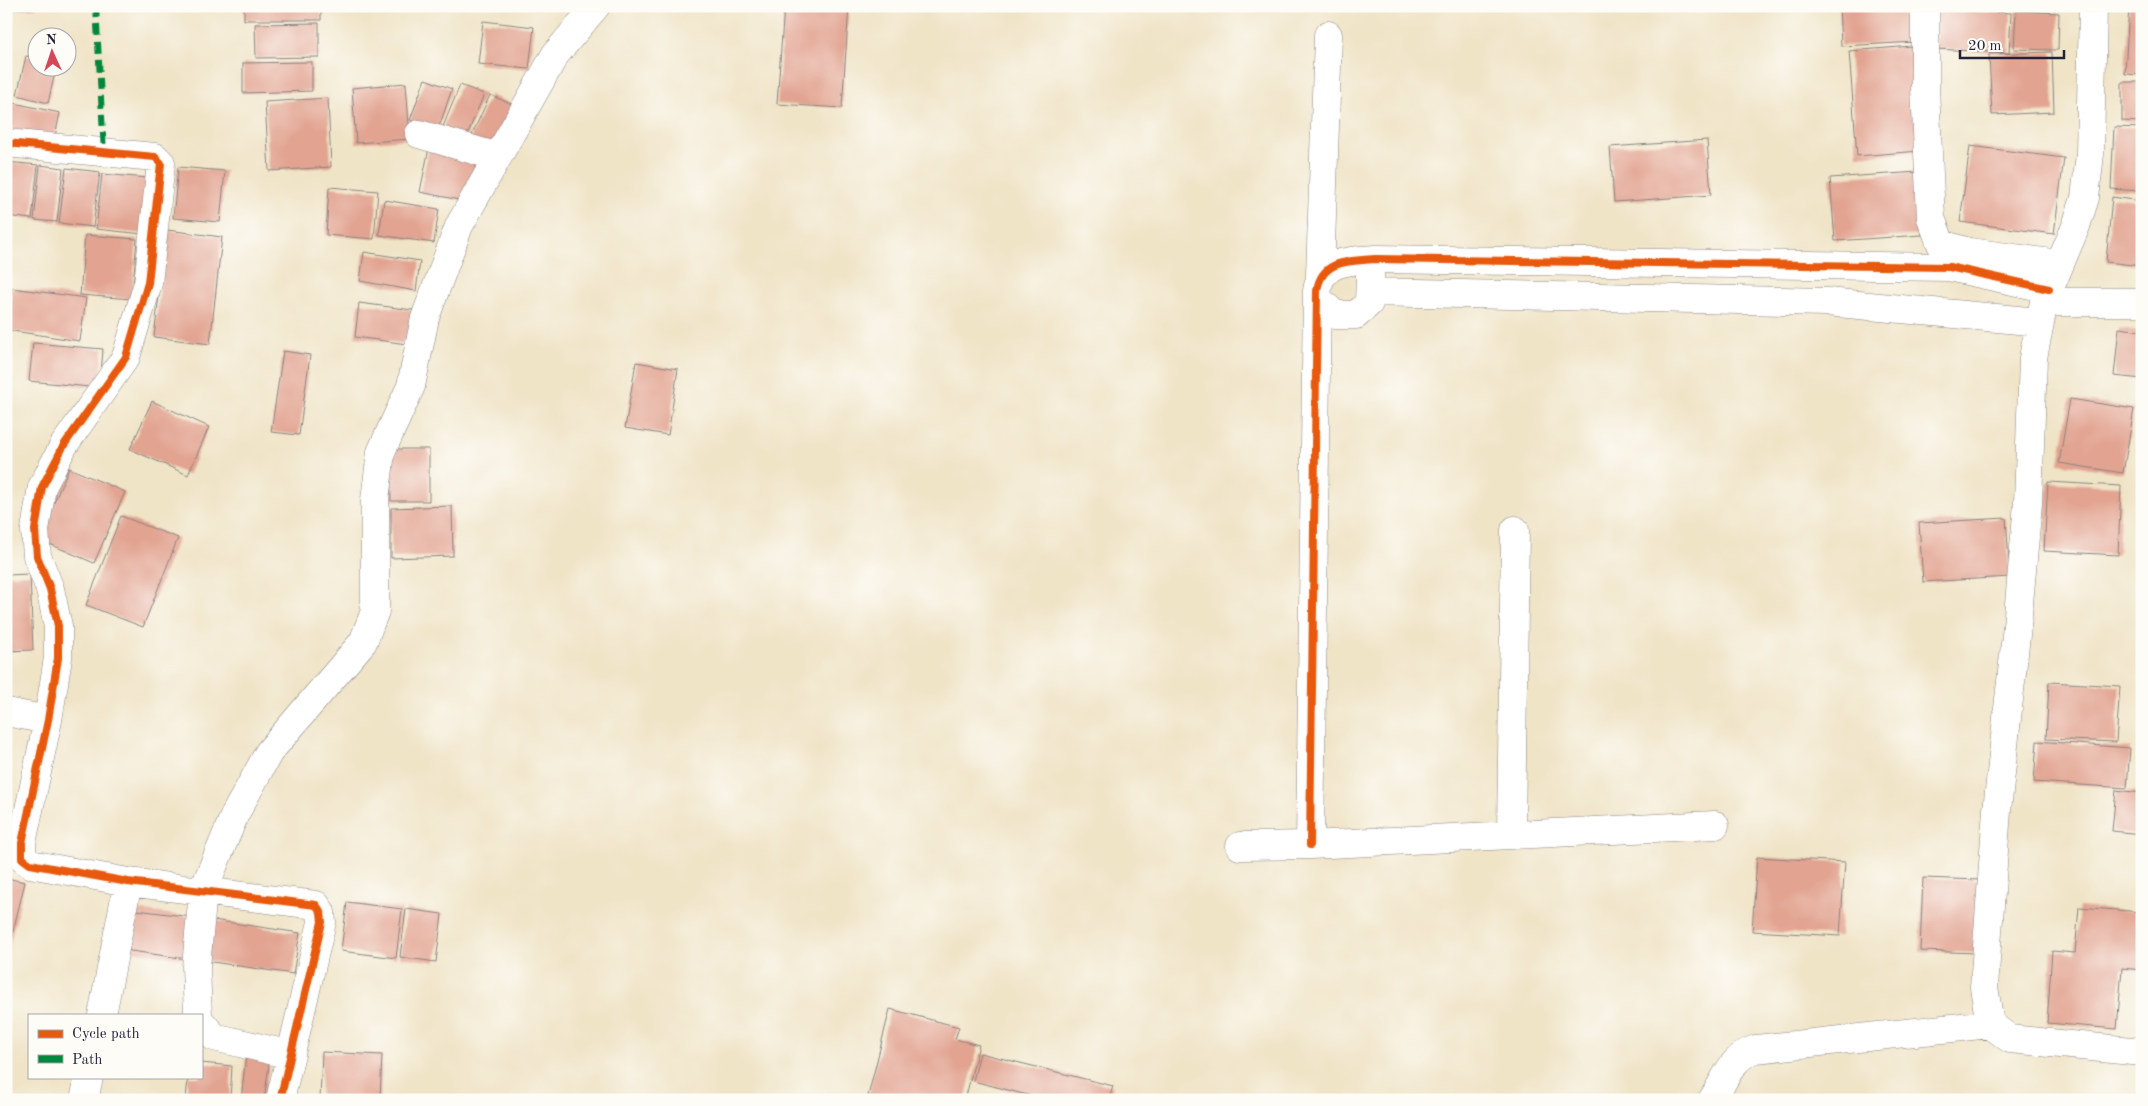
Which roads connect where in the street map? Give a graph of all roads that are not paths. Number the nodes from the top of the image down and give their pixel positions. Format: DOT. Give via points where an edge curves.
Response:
graph roads {
  1 [pos="596,6"];
  2 [pos="1925,6"];
  3 [pos="2093,6"];
  4 [pos="1328,34"];
  5 [pos="419,134"];
  6 [pos="6,143"];
  7 [pos="498,157"];
  8 [pos="1358,261"];
  9 [pos="1319,287"];
  10 [pos="1370,292"];
  11 [pos="2048,294"];
  12 [pos="2142,302"];
  13 [pos="1515,530"];
  14 [pos="6,712"];
  15 [pos="48,720"];
  16 [pos="1715,825"];
  17 [pos="1510,835"];
  18 [pos="1310,845"];
  19 [pos="1240,846"];
  20 [pos="128,882"];
  21 [pos="202,891"];
  22 [pos="102,1014"];
  23 [pos="198,1014"];
  24 [pos="202,1023"];
  25 [pos="1990,1024"];
  26 [pos="2142,1052"];
  27 [pos="291,1055"];
  28 [pos="89,1078"];
  29 [pos="84,1100"];
  30 [pos="280,1100"];
  31 [pos="1712,1100"];
  1 -- 7 [label="street" via="555,56"];
  2 -- 11 [label="street" via="1931,218 1936,234 1941,244 1969,252"];
  3 -- 11 [label="street" via="2091,134 2085,198"];
  4 -- 9 [label="street"];
  5 -- 7 [label="street"];
  6 -- 15 [label="street" via="155,156 162,162 148,283 126,357 64,445 42,487 35,530 37,556 50,589 58,626 58,658"];
  7 -- 21 [label="street" via="459,226 425,318 411,386 381,452 375,500 375,610 363,642 269,752 235,814"];
  8 -- 9 [label="street" via="1327,268"];
  8 -- 10 [label="street" via="1371,277"];
  8 -- 11 [label="street" via="1949,267"];
  9 -- 10 [label="street" via="1334,315 1356,315 1368,303"];
  9 -- 18 [label="street"];
  10 -- 11 [label="street" via="1827,302"];
  11 -- 12 [label="street"];
  11 -- 25 [label="street" via="2033,358 2028,503 1997,810 1984,987"];
  13 -- 17 [label="street"];
  14 -- 15 [label="street"];
  15 -- 20 [label="street" via="22,843 22,858 30,864"];
  16 -- 17 [label="street"];
  17 -- 18 [label="street"];
  18 -- 19 [label="street"];
  20 -- 21 [label="street"];
  20 -- 22 [label="street"];
  21 -- 23 [label="street" via="196,967"];
  21 -- 27 [label="street" via="316,905 321,912 322,922"];
  24 -- 27 [label="street" via="214,1037"];
  25 -- 26 [label="street" via="2010,1040"];
  25 -- 31 [label="street" via="1756,1049 1734,1061"];
  27 -- 30 [label="street"];
  28 -- 29 [label="street"];
}
